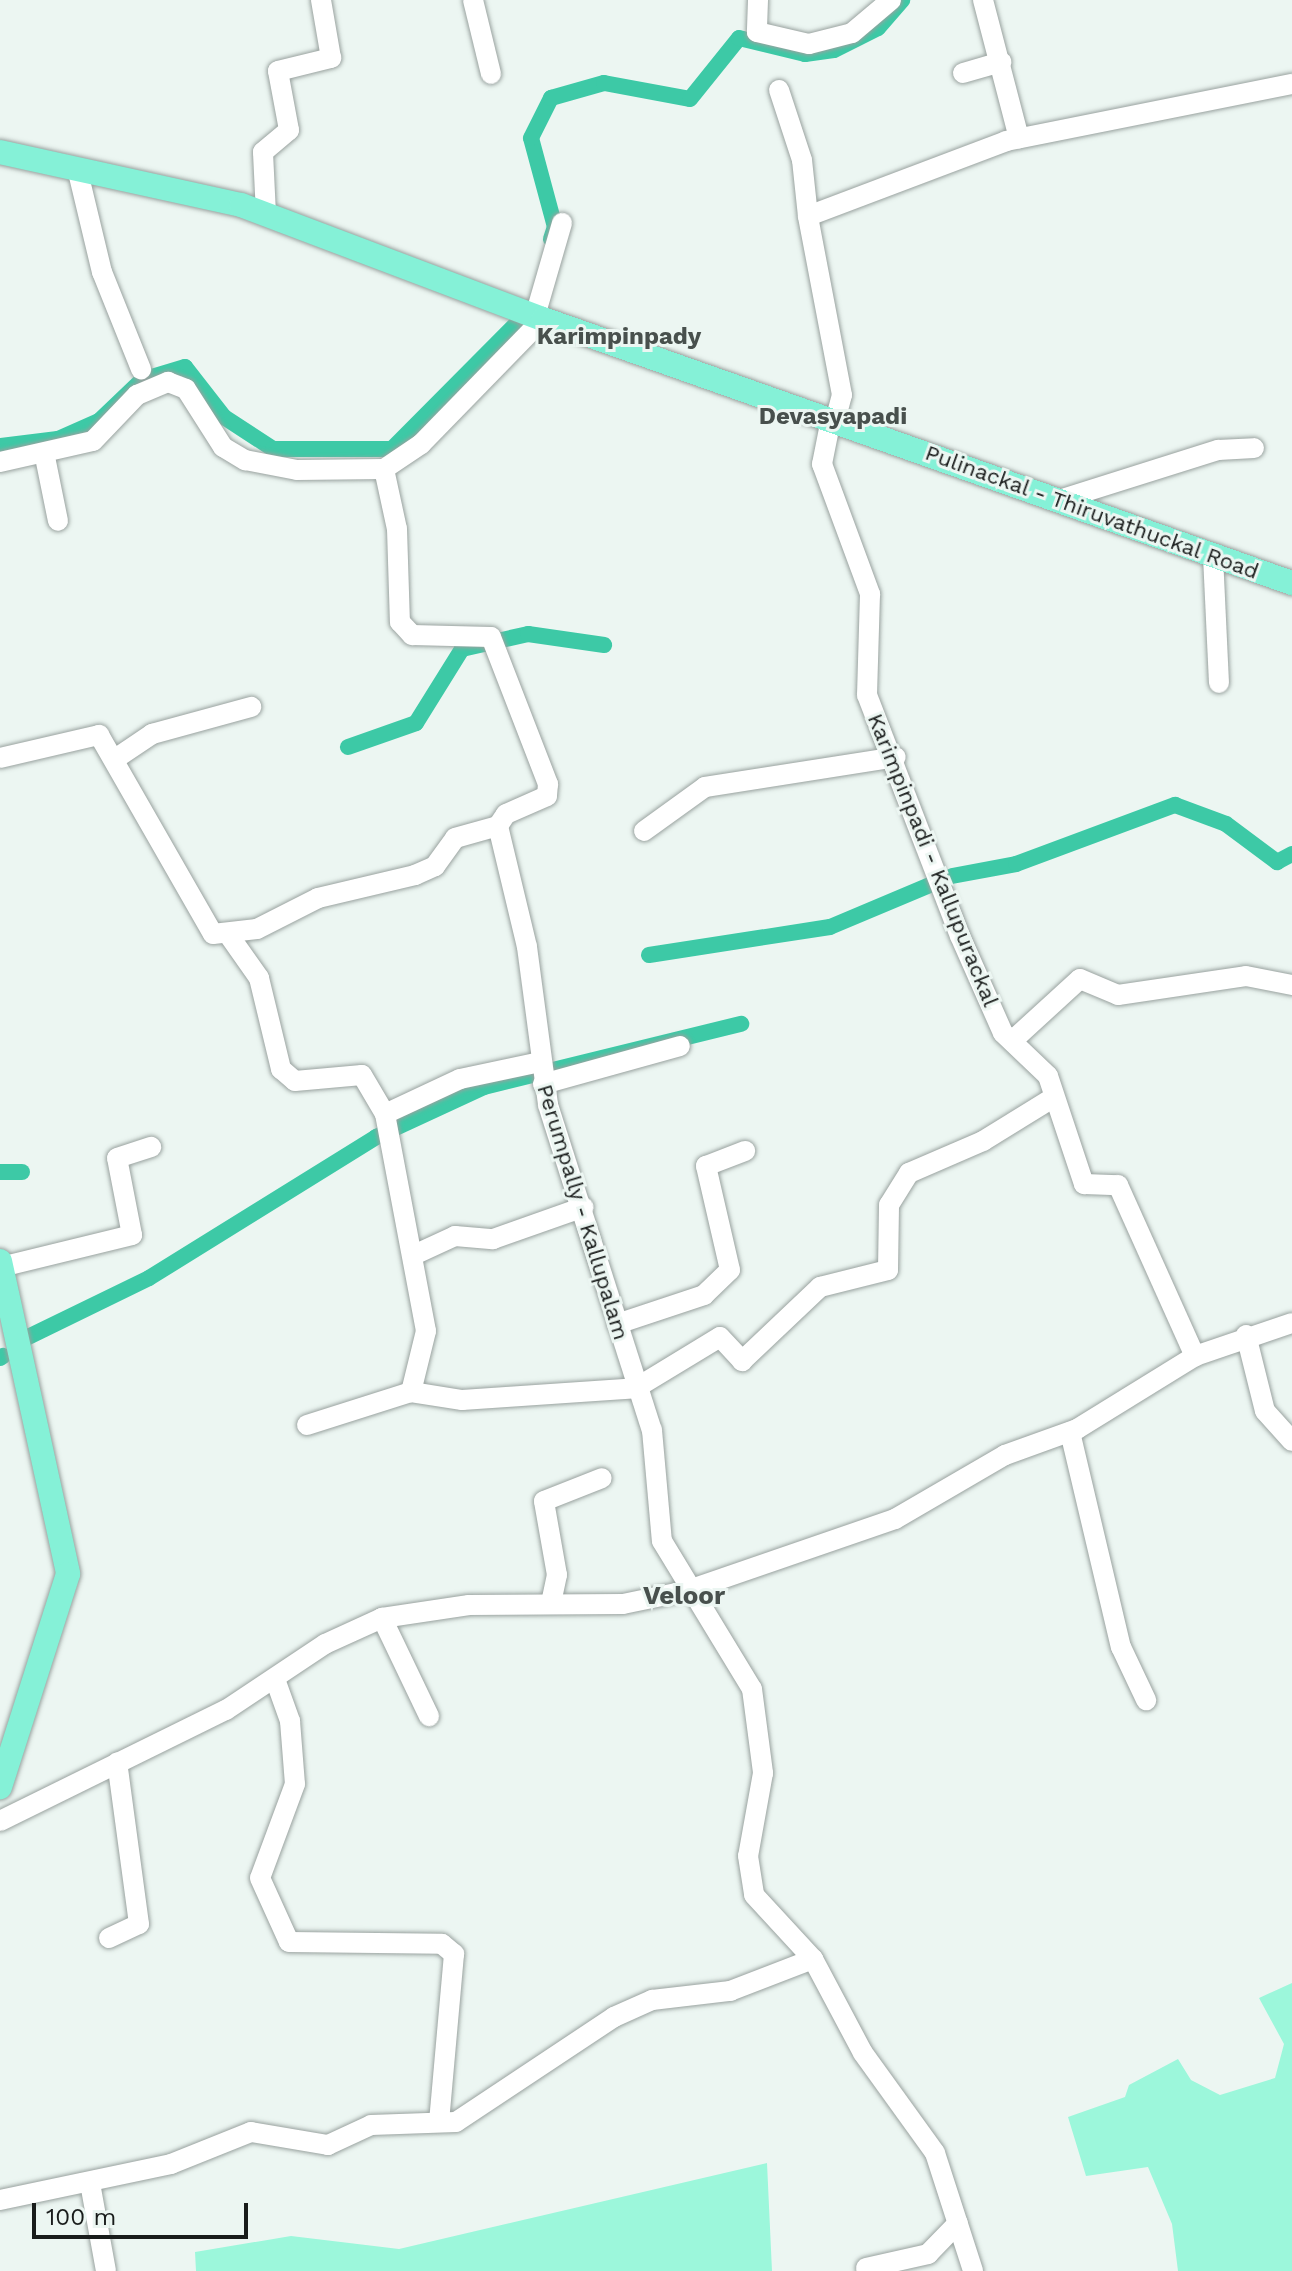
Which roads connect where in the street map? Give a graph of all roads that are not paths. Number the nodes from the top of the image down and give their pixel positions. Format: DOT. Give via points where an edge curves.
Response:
graph roads {
  1 [pos="321,0"];
  2 [pos="473,0"];
  3 [pos="758,0"];
  4 [pos="891,0"];
  5 [pos="983,0"];
  6 [pos="1001,62"];
  7 [pos="963,73"];
  8 [pos="491,74"];
  9 [pos="1292,84"];
  10 [pos="779,90"];
  11 [pos="1019,138"];
  12 [pos="0,152"];
  13 [pos="77,168"];
  14 [pos="266,214"];
  15 [pos="808,216"];
  16 [pos="562,223"];
  17 [pos="530,314"];
  18 [pos="141,369"];
  19 [pos="833,420"];
  20 [pos="1254,448"];
  21 [pos="45,457"];
  22 [pos="0,462"];
  23 [pos="384,469"];
  24 [pos="1056,501"];
  25 [pos="58,521"];
  26 [pos="1213,556"];
  27 [pos="1292,583"];
  28 [pos="1219,683"];
  29 [pos="251,707"];
  30 [pos="896,757"];
  31 [pos="0,758"];
  32 [pos="115,759"];
  33 [pos="498,826"];
  34 [pos="644,831"];
  35 [pos="228,934"];
  36 [pos="1292,985"];
  37 [pos="1012,1041"];
  38 [pos="680,1046"];
  39 [pos="540,1062"];
  40 [pos="543,1084"];
  41 [pos="1051,1099"];
  42 [pos="387,1126"];
  43 [pos="151,1147"];
  44 [pos="745,1151"];
  45 [pos="584,1207"];
  46 [pos="416,1254"];
  47 [pos="1,1264"];
  48 [pos="1292,1323"];
  49 [pos="617,1324"];
  50 [pos="1246,1335"];
  51 [pos="1195,1356"];
  52 [pos="636,1388"];
  53 [pos="411,1392"];
  54 [pos="307,1425"];
  55 [pos="1070,1432"];
  56 [pos="1292,1441"];
  57 [pos="602,1478"];
  58 [pos="686,1591"];
  59 [pos="551,1603"];
  60 [pos="382,1618"];
  61 [pos="275,1679"];
  62 [pos="1146,1700"];
  63 [pos="429,1716"];
  64 [pos="117,1762"];
  65 [pos="0,1787"];
  66 [pos="0,1821"];
  67 [pos="109,1938"];
  68 [pos="813,1959"];
  69 [pos="439,2121"];
  70 [pos="90,2183"];
  71 [pos="0,2200"];
  72 [pos="958,2223"];
  73 [pos="866,2268"];
  74 [pos="106,2271"];
  75 [pos="973,2271"];
  1 -- 14 [label="street" via="331,58 278,71 289,130 263,152"];
  2 -- 8 [label="street"];
  3 -- 4 [label="street" via="757,32 809,44 852,33"];
  5 -- 6 [label="street"];
  6 -- 7 [label="street"];
  6 -- 11 [label="street"];
  9 -- 11 [label="street"];
  10 -- 15 [label="street, Karimpinpadi - Kallupurackal" via="802,160"];
  11 -- 15 [label="street"];
  12 -- 13 [label="main road, Pulinackal - Thiruvathuckal Road"];
  13 -- 14 [label="main road, Pulinackal - Thiruvathuckal Road"];
  13 -- 18 [label="street" via="102,272"];
  14 -- 17 [label="main road, Pulinackal - Thiruvathuckal Road"];
  15 -- 19 [label="street, Karimpinpadi - Kallupurackal" via="842,395"];
  16 -- 17 [label="street"];
  17 -- 19 [label="main road, Pulinackal - Thiruvathuckal Road"];
  17 -- 23 [label="street" via="421,444"];
  19 -- 24 [label="main road, Pulinackal - Thiruvathuckal Road"];
  19 -- 30 [label="street, Karimpinpadi - Kallupurackal" via="822,464 870,594 867,695"];
  20 -- 24 [label="street" via="1218,450"];
  21 -- 22 [label="street"];
  21 -- 23 [label="street" via="93,441 137,395 168,382 186,389 223,447 245,460 297,470"];
  21 -- 25 [label="street"];
  23 -- 33 [label="street" via="397,529 400,622 412,635 491,637 548,784 547,796 506,814"];
  24 -- 26 [label="main road, Pulinackal - Thiruvathuckal Road"];
  26 -- 27 [label="main road, Pulinackal - Thiruvathuckal Road"];
  26 -- 28 [label="street"];
  29 -- 32 [label="street" via="152,734"];
  30 -- 34 [label="street" via="705,787"];
  30 -- 37 [label="street, Karimpinpadi - Kallupurackal" via="960,936"];
  31 -- 32 [label="street" via="99,735"];
  32 -- 35 [label="street" via="213,934"];
  33 -- 35 [label="street" via="455,838 435,866 415,875 318,898 257,929"];
  33 -- 39 [label="street, Perumpally - Kallupalam" via="527,947"];
  35 -- 42 [label="street" via="259,978 281,1069 295,1081 362,1075"];
  36 -- 37 [label="street" via="1246,976 1118,995 1080,979"];
  37 -- 41 [label="street, Karimpinpadi - Kallupurackal" via="1048,1076"];
  38 -- 40 [label="street"];
  39 -- 40 [label="street, Perumpally - Kallupalam"];
  39 -- 42 [label="street" via="460,1079"];
  40 -- 45 [label="street, Perumpally - Kallupalam"];
  41 -- 51 [label="street, Karimpinpadi - Kallupurackal" via="1084,1184 1118,1185"];
  41 -- 52 [label="street" via="983,1141 909,1173 889,1205 888,1270 820,1287 742,1361 720,1337"];
  42 -- 46 [label="street"];
  43 -- 47 [label="street" via="117,1158 132,1235"];
  44 -- 49 [label="street" via="706,1166 730,1270 704,1295"];
  45 -- 46 [label="street" via="493,1239 455,1236"];
  45 -- 49 [label="street, Perumpally - Kallupalam"];
  46 -- 53 [label="street" via="426,1331"];
  47 -- 65 [label="main road" via="68,1574"];
  48 -- 50 [label="street"];
  49 -- 52 [label="street, Perumpally - Kallupalam"];
  50 -- 51 [label="street"];
  50 -- 56 [label="street" via="1265,1411"];
  51 -- 55 [label="street"];
  52 -- 53 [label="street" via="462,1400"];
  52 -- 58 [label="street, Perumpally - Kallupalam" via="652,1430 662,1541"];
  53 -- 54 [label="street"];
  55 -- 58 [label="street" via="1005,1455 895,1519"];
  55 -- 62 [label="street" via="1121,1647"];
  57 -- 59 [label="street" via="544,1501 557,1575"];
  58 -- 59 [label="street" via="623,1604"];
  58 -- 68 [label="street, Perumpally - Kallupalam" via="752,1689 763,1773 748,1856 754,1895"];
  59 -- 60 [label="street" via="422,1608"];
  60 -- 61 [label="street" via="325,1644"];
  60 -- 63 [label="street"];
  61 -- 64 [label="street"];
  61 -- 69 [label="street" via="290,1721 295,1784 260,1878 289,1942 305,1948 442,1944 454,1954"];
  64 -- 66 [label="street"];
  64 -- 67 [label="street" via="139,1924"];
  68 -- 69 [label="street" via="730,1991 652,2000 509,2082 477,2112"];
  68 -- 72 [label="street, Perumpally - Kallupalam" via="863,2053 935,2153"];
  69 -- 70 [label="street" via="371,2125 328,2145 251,2132 171,2164"];
  70 -- 71 [label="street"];
  70 -- 74 [label="street"];
  72 -- 73 [label="street" via="928,2254"];
  72 -- 75 [label="street, Perumpally - Kallupalam"];
}
